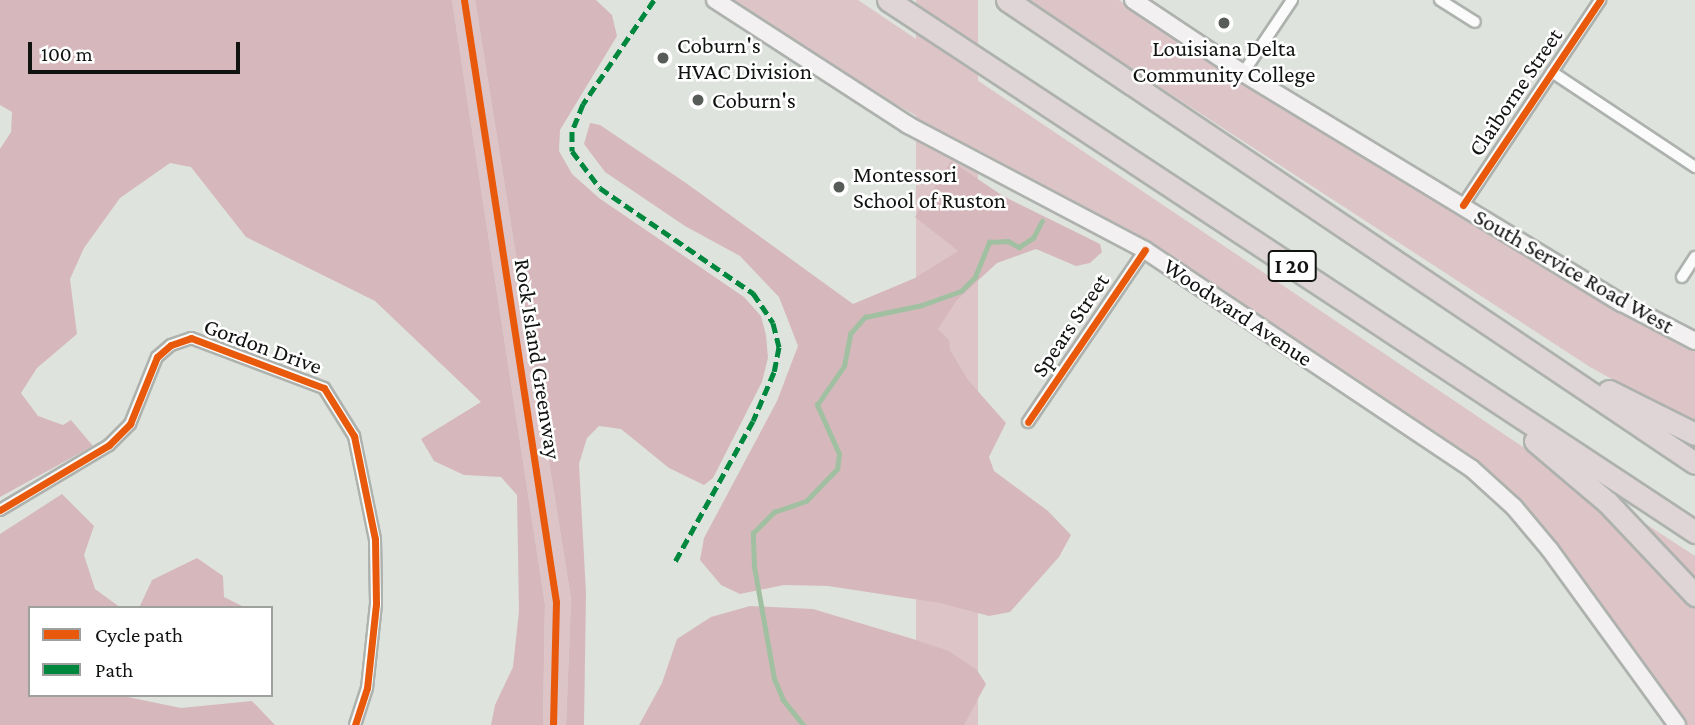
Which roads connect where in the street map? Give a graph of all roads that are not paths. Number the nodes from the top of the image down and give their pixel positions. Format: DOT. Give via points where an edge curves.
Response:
graph roads {
  1 [pos="715,0"];
  2 [pos="888,0"];
  3 [pos="1007,0"];
  4 [pos="1133,0"];
  5 [pos="1292,0"];
  6 [pos="1440,0"];
  7 [pos="1600,0"];
  8 [pos="1475,22"];
  9 [pos="1552,72"];
  10 [pos="1243,73"];
  11 [pos="1695,167"];
  12 [pos="1463,205"];
  13 [pos="1146,250"];
  14 [pos="1695,257"];
  15 [pos="1682,277"];
  16 [pos="1695,341"];
  17 [pos="1514,342"];
  18 [pos="1432,358"];
  19 [pos="1028,422"];
  20 [pos="1695,434"];
  21 [pos="1695,463"];
  22 [pos="0,510"];
  23 [pos="1695,532"];
  24 [pos="1695,595"];
  25 [pos="355,725"];
  26 [pos="1677,725"];
  1 -- 13 [label="main road, Woodward Avenue" via="908,125"];
  2 -- 18 [label="highway, I 20"];
  3 -- 17 [label="highway, I 20"];
  4 -- 10 [label="main road, South Service Road West"];
  5 -- 10 [label="street"];
  6 -- 8 [label="street"];
  7 -- 9 [label="street, Claiborne Street"];
  9 -- 11 [label="street"];
  9 -- 12 [label="street, Claiborne Street"];
  10 -- 12 [label="main road, South Service Road West"];
  12 -- 16 [label="main road, South Service Road West" via="1622,303"];
  13 -- 19 [label="street, Spears Street"];
  13 -- 26 [label="main road, Woodward Avenue" via="1471,468 1514,507 1550,550"];
  14 -- 15 [label="street"];
  17 -- 20 [label="highway"];
  17 -- 21 [label="highway, I 20"];
  18 -- 23 [label="highway, I 20"];
  18 -- 24 [label="highway" via="1608,503"];
  22 -- 25 [label="street, Gordon Drive" via="109,445 130,424 157,357 171,345 191,338 324,388 354,436 375,539 375,616 367,688"];
}
